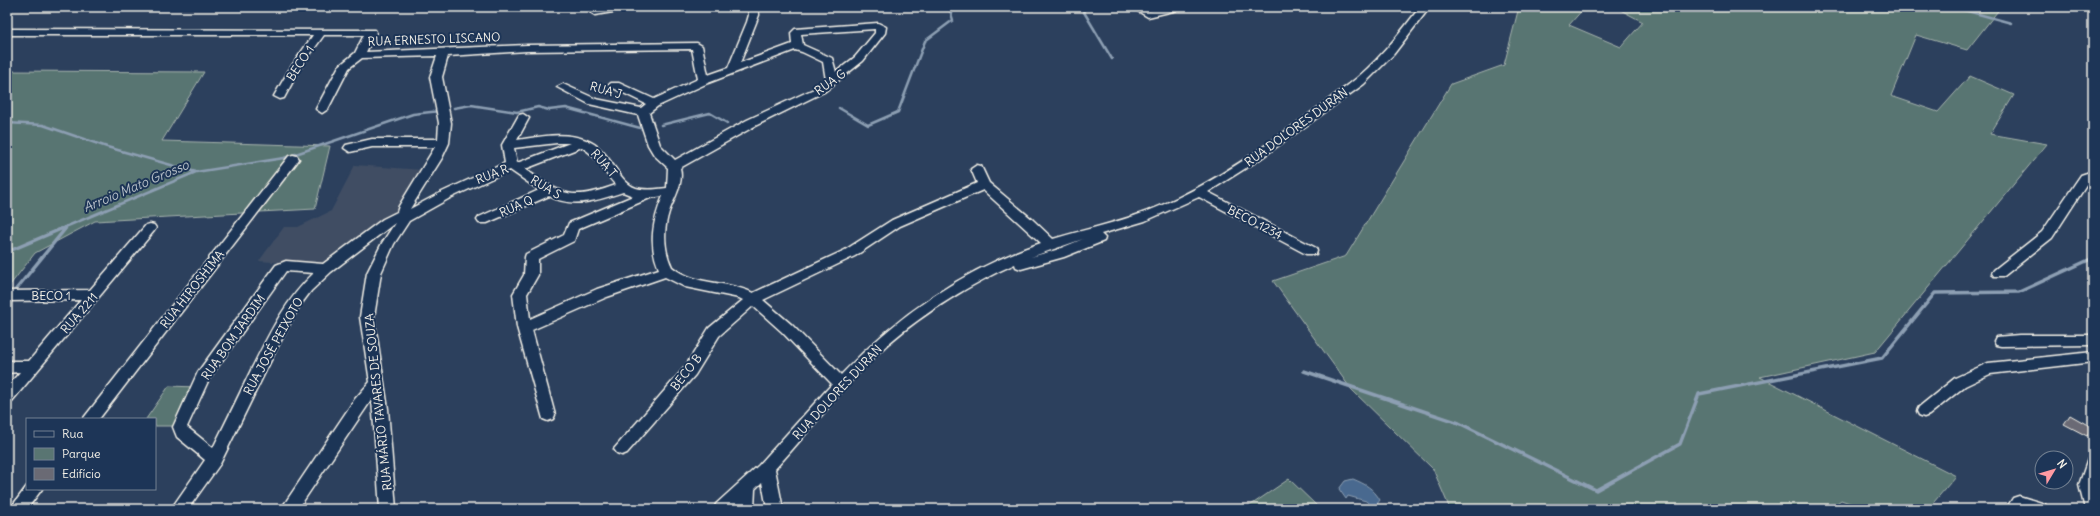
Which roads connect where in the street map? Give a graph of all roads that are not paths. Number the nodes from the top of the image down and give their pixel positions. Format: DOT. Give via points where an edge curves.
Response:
graph roads {
  1 [pos="625,7"];
  2 [pos="753,7"];
  3 [pos="1136,7"];
  4 [pos="1178,7"];
  5 [pos="1425,7"];
  6 [pos="2088,7"];
  7 [pos="2093,10"];
  8 [pos="595,12"];
  9 [pos="7,32"];
  10 [pos="321,32"];
  11 [pos="798,46"];
  12 [pos="444,53"];
  13 [pos="359,55"];
  14 [pos="734,68"];
  15 [pos="704,81"];
  16 [pos="832,81"];
  17 [pos="615,85"];
  18 [pos="563,87"];
  19 [pos="280,96"];
  20 [pos="654,103"];
  21 [pos="322,109"];
  22 [pos="643,112"];
  23 [pos="523,118"];
  24 [pos="582,142"];
  25 [pos="444,143"];
  26 [pos="508,144"];
  27 [pos="350,148"];
  28 [pos="293,159"];
  29 [pos="513,166"];
  30 [pos="674,166"];
  31 [pos="976,170"];
  32 [pos="2093,175"];
  33 [pos="984,185"];
  34 [pos="624,187"];
  35 [pos="549,191"];
  36 [pos="672,191"];
  37 [pos="1199,192"];
  38 [pos="646,195"];
  39 [pos="404,216"];
  40 [pos="483,220"];
  41 [pos="150,228"];
  42 [pos="1057,251"];
  43 [pos="1311,251"];
  44 [pos="326,269"];
  45 [pos="667,271"];
  46 [pos="1999,272"];
  47 [pos="95,295"];
  48 [pos="7,296"];
  49 [pos="753,299"];
  50 [pos="524,327"];
  51 [pos="2093,340"];
  52 [pos="2001,342"];
  53 [pos="2093,357"];
  54 [pos="33,366"];
  55 [pos="7,367"];
  56 [pos="377,383"];
  57 [pos="841,384"];
  58 [pos="7,397"];
  59 [pos="1924,411"];
  60 [pos="548,415"];
  61 [pos="91,418"];
  62 [pos="622,449"];
  63 [pos="215,458"];
  64 [pos="2093,464"];
  65 [pos="767,469"];
  66 [pos="747,489"];
  67 [pos="33,490"];
  68 [pos="18,509"];
  69 [pos="179,509"];
  70 [pos="288,509"];
  71 [pos="388,509"];
  72 [pos="722,509"];
  73 [pos="746,509"];
  74 [pos="775,509"];
  75 [pos="2014,509"];
  76 [pos="2039,509"];
  77 [pos="2093,509"];
  1 -- 8 [label="street"];
  2 -- 14 [label="street" via="752,22"];
  3 -- 4 [label="street" via="1148,14"];
  5 -- 37 [label="street, RUA DOLORES DURAN" via="1383,61 1345,92 1237,169"];
  6 -- 7 [label="main road"];
  9 -- 10 [label="street, RUA ERNESTO LISCANO"];
  10 -- 13 [label="street, RUA ERNESTO LISCANO" via="371,32"];
  10 -- 19 [label="street, BECO 1" via="294,70"];
  11 -- 14 [label="street"];
  11 -- 16 [label="street" via="828,60"];
  11 -- 16 [label="street, RUA G" via="796,33 799,31 882,27 859,59"];
  12 -- 13 [label="street, RUA ERNESTO LISCANO"];
  12 -- 15 [label="street, RUA ERNESTO LISCANO" via="527,48 697,46"];
  12 -- 25 [label="street, RUA MÁRIO TAVARES DE SOUZA" via="436,77 445,123"];
  13 -- 21 [label="street" via="344,66"];
  14 -- 15 [label="street"];
  15 -- 20 [label="street"];
  16 -- 30 [label="street, RUA G" via="820,90 737,130"];
  17 -- 20 [label="street"];
  18 -- 22 [label="street, RUA J" via="593,102"];
  20 -- 22 [label="street"];
  22 -- 30 [label="street" via="657,150"];
  23 -- 26 [label="street"];
  24 -- 26 [label="street, RUA T" via="553,140"];
  24 -- 29 [label="street, RUA R"];
  24 -- 34 [label="street, RUA T" via="603,159"];
  25 -- 27 [label="street" via="372,142"];
  25 -- 39 [label="street, RUA MÁRIO TAVARES DE SOUZA" via="405,206"];
  26 -- 29 [label="street"];
  28 -- 61 [label="street, RUA HIROSHIMA"];
  29 -- 35 [label="street, RUA S"];
  29 -- 39 [label="street, RUA R"];
  30 -- 36 [label="street"];
  31 -- 33 [label="street"];
  32 -- 46 [label="street" via="2085,178 2047,235"];
  33 -- 42 [label="street" via="1029,222"];
  33 -- 49 [label="street, BECO B" via="896,223 856,250"];
  34 -- 35 [label="street, RUA S" via="587,199 572,200"];
  34 -- 38 [label="street, RUA T" via="632,193"];
  35 -- 40 [label="street, RUA Q"];
  36 -- 38 [label="street, RUA T"];
  36 -- 45 [label="street" via="661,218 658,235 661,256"];
  37 -- 42 [label="street, RUA DOLORES DURAN" via="1108,235"];
  37 -- 43 [label="street, BECO 1234"];
  38 -- 50 [label="street" via="573,226 569,238 531,256 531,275 520,294"];
  39 -- 44 [label="street, RUA JOSÉ PEIXOTO" via="387,222"];
  39 -- 56 [label="street, RUA MÁRIO TAVARES DE SOUZA" via="374,273 367,317"];
  41 -- 47 [label="street, RUA 2211"];
  42 -- 57 [label="street, RUA DOLORES DURAN" via="962,287 902,325"];
  44 -- 63 [label="street, RUA JOSÉ PEIXOTO" via="294,304 265,356"];
  44 -- 63 [label="street, RUA BOM JARDIM" via="286,266 281,268 203,376 180,427 182,433"];
  45 -- 49 [label="street" via="681,280 701,286 732,290"];
  45 -- 50 [label="street" via="602,294"];
  47 -- 48 [label="street, BECO 1"];
  47 -- 54 [label="street, RUA 2211"];
  49 -- 57 [label="street" via="784,326"];
  49 -- 62 [label="street, BECO B" via="714,332 690,371"];
  50 -- 60 [label="street"];
  51 -- 52 [label="street"];
  53 -- 59 [label="street" via="1988,369 1960,382"];
  54 -- 55 [label="street"];
  54 -- 58 [label="street, RUA 2211"];
  56 -- 70 [label="street"];
  56 -- 71 [label="street, RUA MÁRIO TAVARES DE SOUZA"];
  57 -- 65 [label="street, RUA DOLORES DURAN"];
  63 -- 69 [label="street, RUA JOSÉ PEIXOTO"];
  64 -- 77 [label="street" via="2087,486"];
  65 -- 66 [label="street, RUA DOLORES DURAN"];
  65 -- 74 [label="street"];
  66 -- 72 [label="street, RUA DOLORES DURAN"];
  66 -- 73 [label="street"];
  67 -- 68 [label="street"];
  75 -- 76 [label="street" via="2019,502"];
}
